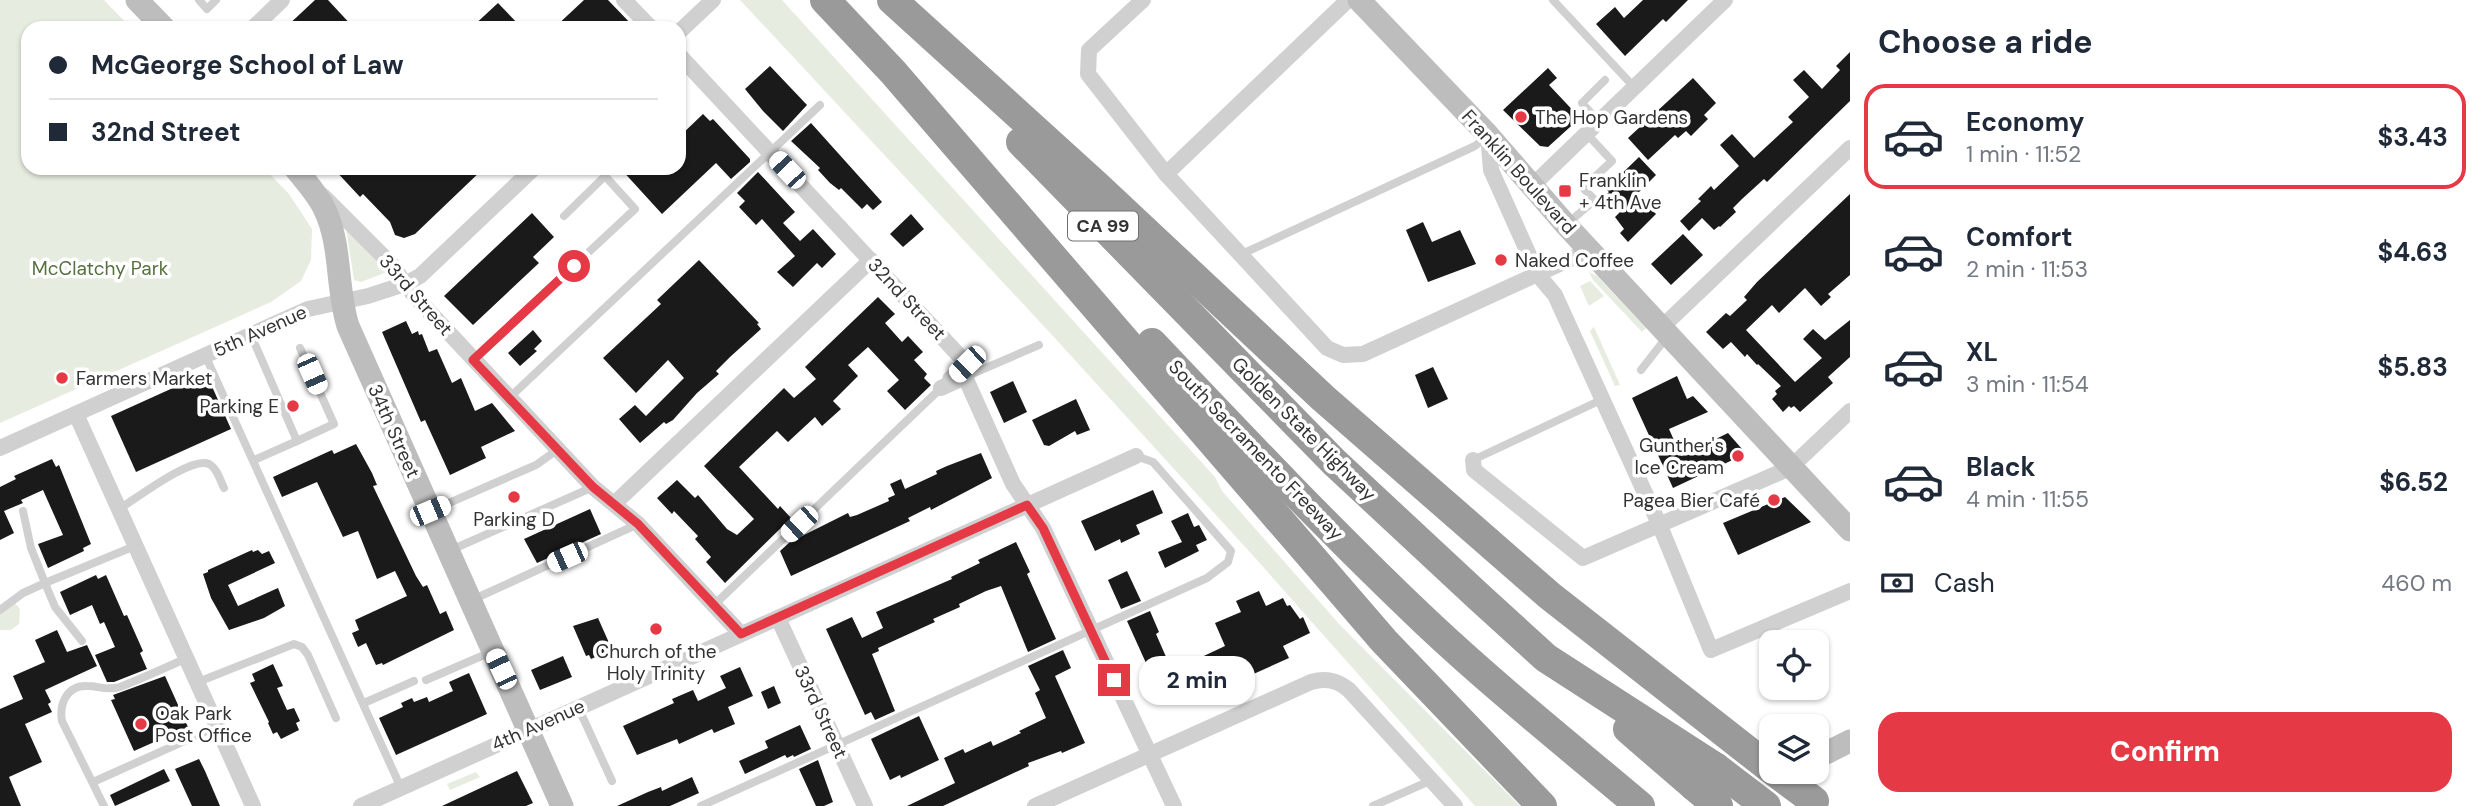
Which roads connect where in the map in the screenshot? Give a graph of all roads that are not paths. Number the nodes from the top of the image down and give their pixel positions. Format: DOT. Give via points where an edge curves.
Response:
graph roads {
  1 [pos="137,0"];
  2 [pos="199,0"];
  3 [pos="216,0"];
  4 [pos="282,0"];
  5 [pos="624,0"];
  6 [pos="713,0"];
  7 [pos="825,0"];
  8 [pos="886,0"];
  9 [pos="892,0"];
  10 [pos="1143,0"];
  11 [pos="1348,0"];
  12 [pos="1359,0"];
  13 [pos="1553,0"];
  14 [pos="1726,0"];
  15 [pos="156,21"];
  16 [pos="260,21"];
  17 [pos="644,21"];
  18 [pos="686,25"];
  19 [pos="686,62"];
  20 [pos="893,72"];
  21 [pos="1605,80"];
  22 [pos="1634,87"];
  23 [pos="820,105"];
  24 [pos="1598,121"];
  25 [pos="1586,133"];
  26 [pos="1488,135"];
  27 [pos="1850,148"];
  28 [pos="770,152"];
  29 [pos="1166,174"];
  30 [pos="301,175"];
  31 [pos="302,175"];
  32 [pos="527,175"];
  33 [pos="1533,185"];
  34 [pos="564,216"];
  35 [pos="1566,225"];
  36 [pos="1590,250"];
  37 [pos="1242,254"];
  38 [pos="872,260"];
  39 [pos="1538,275"];
  40 [pos="405,284"];
  41 [pos="341,302"];
  42 [pos="1665,332"];
  43 [pos="251,335"];
  44 [pos="1039,345"];
  45 [pos="300,348"];
  46 [pos="205,355"];
  47 [pos="473,360"];
  48 [pos="1641,370"];
  49 [pos="965,377"];
  50 [pos="941,388"];
  51 [pos="509,398"];
  52 [pos="1601,400"];
  53 [pos="1850,411"];
  54 [pos="76,414"];
  55 [pos="297,441"];
  56 [pos="0,448"];
  57 [pos="557,450"];
  58 [pos="1136,456"];
  59 [pos="254,460"];
  60 [pos="1472,460"];
  61 [pos="1790,468"];
  62 [pos="593,487"];
  63 [pos="224,488"];
  64 [pos="614,505"];
  65 [pos="1027,505"];
  66 [pos="119,509"];
  67 [pos="23,511"];
  68 [pos="430,511"];
  69 [pos="638,524"];
  70 [pos="1660,526"];
  71 [pos="1850,530"];
  72 [pos="135,546"];
  73 [pos="448,552"];
  74 [pos="45,583"];
  75 [pos="1850,591"];
  76 [pos="470,601"];
  77 [pos="714,604"];
  78 [pos="0,610"];
  79 [pos="778,618"];
  80 [pos="1089,631"];
  81 [pos="741,634"];
  82 [pos="82,641"];
  83 [pos="492,651"];
  84 [pos="187,658"];
  85 [pos="426,680"];
  86 [pos="414,681"];
  87 [pos="198,682"];
  88 [pos="364,703"];
  89 [pos="1518,703"];
  90 [pos="578,707"];
  91 [pos="336,718"];
  92 [pos="218,726"];
  93 [pos="528,730"];
  94 [pos="1846,741"];
  95 [pos="836,745"];
  96 [pos="1829,751"];
  97 [pos="1150,754"];
  98 [pos="1759,759"];
  99 [pos="1759,777"];
  100 [pos="612,780"];
  101 [pos="1432,780"];
  102 [pos="93,782"];
  103 [pos="1792,784"];
  104 [pos="1707,786"];
  105 [pos="401,788"];
  106 [pos="1818,804"];
  107 [pos="104,806"];
  108 [pos="253,806"];
  109 [pos="361,806"];
  110 [pos="562,806"];
  111 [pos="701,806"];
  112 [pos="865,806"];
  113 [pos="1035,806"];
  114 [pos="1174,806"];
  115 [pos="1373,806"];
  116 [pos="1455,806"];
  117 [pos="1542,806"];
  118 [pos="1616,806"];
  119 [pos="1640,806"];
  120 [pos="1718,806"];
  121 [pos="1766,806"];
  1 -- 15 [label="street"];
  2 -- 3 [label="lane" via="207,9"];
  4 -- 16 [label="street"];
  5 -- 17 [label="street"];
  6 -- 18 [label="street"];
  7 -- 20 [label="highway"];
  8 -- 104 [label="highway, Golden State Highway / CA 99" via="1334,462 1546,657"];
  9 -- 98 [label="highway" via="1323,398 1550,596"];
  10 -- 29 [label="street" via="1089,50 1088,74"];
  11 -- 29 [label="street"];
  12 -- 26 [label="street, Franklin Boulevard"];
  13 -- 22 [label="lane"];
  14 -- 22 [label="street"];
  19 -- 28 [label="street, 32nd Street"];
  20 -- 89 [label="highway, South Sacramento Freeway" via="1305,503"];
  20 -- 117 [label="highway" via="1384,641"];
  21 -- 24 [label="lane" via="1582,103"];
  22 -- 24 [label="street"];
  23 -- 28 [label="lane"];
  24 -- 25 [label="street"];
  25 -- 33 [label="street"];
  25 -- 35 [label="lane" via="1612,161 1583,188 1595,200"];
  26 -- 33 [label="street, Franklin Boulevard"];
  26 -- 37 [label="lane" via="1475,146"];
  26 -- 39 [label="street" via="1491,170"];
  27 -- 42 [label="street"];
  28 -- 38 [label="street, 32nd Street"];
  28 -- 51 [label="lane"];
  29 -- 37 [label="street"];
  30 -- 41 [label="street, 34th Street" via="329,219"];
  31 -- 40 [label="street, 33rd Street" via="393,266"];
  32 -- 40 [label="street, 5th Avenue"];
  33 -- 35 [label="street, Franklin Boulevard"];
  34 -- 47 [label="lane" via="605,176 635,209"];
  35 -- 36 [label="street, Franklin Boulevard"];
  36 -- 39 [label="street"];
  36 -- 42 [label="street, Franklin Boulevard"];
  37 -- 39 [label="street" via="1327,348 1343,355 1363,354"];
  38 -- 50 [label="street, 32nd Street" via="967,364"];
  38 -- 64 [label="street"];
  39 -- 52 [label="street" via="1555,295"];
  40 -- 41 [label="street, 5th Avenue"];
  40 -- 47 [label="street, 33rd Street"];
  41 -- 43 [label="street, 5th Avenue" via="308,309"];
  41 -- 68 [label="street, 34th Street"];
  42 -- 48 [label="lane"];
  42 -- 61 [label="street, Franklin Boulevard"];
  43 -- 46 [label="street, 5th Avenue"];
  43 -- 55 [label="lane"];
  44 -- 49 [label="lane"];
  45 -- 55 [label="lane" via="334,424"];
  46 -- 54 [label="street, 5th Avenue"];
  46 -- 59 [label="lane"];
  47 -- 51 [label="street, 33rd Street"];
  49 -- 50 [label="street"];
  49 -- 65 [label="street"];
  50 -- 77 [label="lane" via="813,504"];
  51 -- 57 [label="street, 33rd Street"];
  52 -- 60 [label="lane"];
  52 -- 70 [label="street"];
  53 -- 61 [label="street"];
  54 -- 56 [label="street, 5th Avenue"];
  54 -- 66 [label="street"];
  55 -- 59 [label="lane"];
  57 -- 62 [label="street, 33rd Street"];
  57 -- 68 [label="lane" via="536,465"];
  58 -- 65 [label="street, 4th Avenue"];
  58 -- 80 [label="lane" via="1153,462 1231,551 1228,562 1207,578"];
  59 -- 88 [label="lane"];
  60 -- 70 [label="street" via="1474,470 1583,558"];
  61 -- 70 [label="street"];
  61 -- 71 [label="street, Franklin Boulevard"];
  62 -- 64 [label="street, 33rd Street"];
  62 -- 73 [label="lane"];
  63 -- 66 [label="lane" via="214,468 199,463"];
  64 -- 69 [label="street, 33rd Street"];
  65 -- 79 [label="street, 4th Avenue"];
  65 -- 80 [label="street" via="1043,528"];
  66 -- 72 [label="street"];
  67 -- 74 [label="lane"];
  68 -- 73 [label="street, 34th Street"];
  69 -- 76 [label="lane"];
  69 -- 77 [label="street, 33rd Street"];
  70 -- 75 [label="street" via="1710,650"];
  72 -- 74 [label="lane"];
  72 -- 84 [label="street"];
  73 -- 76 [label="street, 34th Street"];
  74 -- 78 [label="lane"];
  74 -- 82 [label="lane" via="55,607"];
  76 -- 83 [label="street, 34th Street"];
  77 -- 81 [label="street, 33rd Street"];
  79 -- 81 [label="street, 4th Avenue"];
  79 -- 95 [label="street, 33rd Street"];
  80 -- 95 [label="lane"];
  80 -- 97 [label="street"];
  81 -- 90 [label="street, 4th Avenue"];
  83 -- 85 [label="lane"];
  83 -- 93 [label="street, 34th Street"];
  84 -- 87 [label="street"];
  84 -- 102 [label="lane" via="116,688 81,686 66,696 62,721"];
  86 -- 88 [label="lane"];
  87 -- 91 [label="lane" via="294,644 308,655"];
  87 -- 92 [label="street"];
  88 -- 105 [label="lane"];
  89 -- 118 [label="highway"];
  89 -- 119 [label="highway, South Sacramento Freeway"];
  90 -- 93 [label="street, 4th Avenue"];
  90 -- 100 [label="lane"];
  92 -- 102 [label="lane"];
  92 -- 108 [label="street"];
  93 -- 105 [label="street, 4th Avenue"];
  93 -- 110 [label="street, 34th Street"];
  94 -- 96 [label="street"];
  95 -- 111 [label="lane"];
  95 -- 112 [label="street, 33rd Street"];
  97 -- 101 [label="street" via="1311,682 1334,680 1349,690"];
  97 -- 113 [label="street"];
  97 -- 114 [label="street"];
  99 -- 104 [label="street"];
  101 -- 115 [label="lane"];
  101 -- 116 [label="street"];
  102 -- 107 [label="lane"];
  103 -- 106 [label="highway, bridge"];
  104 -- 120 [label="highway, bridge"];
  104 -- 121 [label="highway, Golden State Highway, bridge"];
  105 -- 109 [label="street, 4th Avenue"];
}
